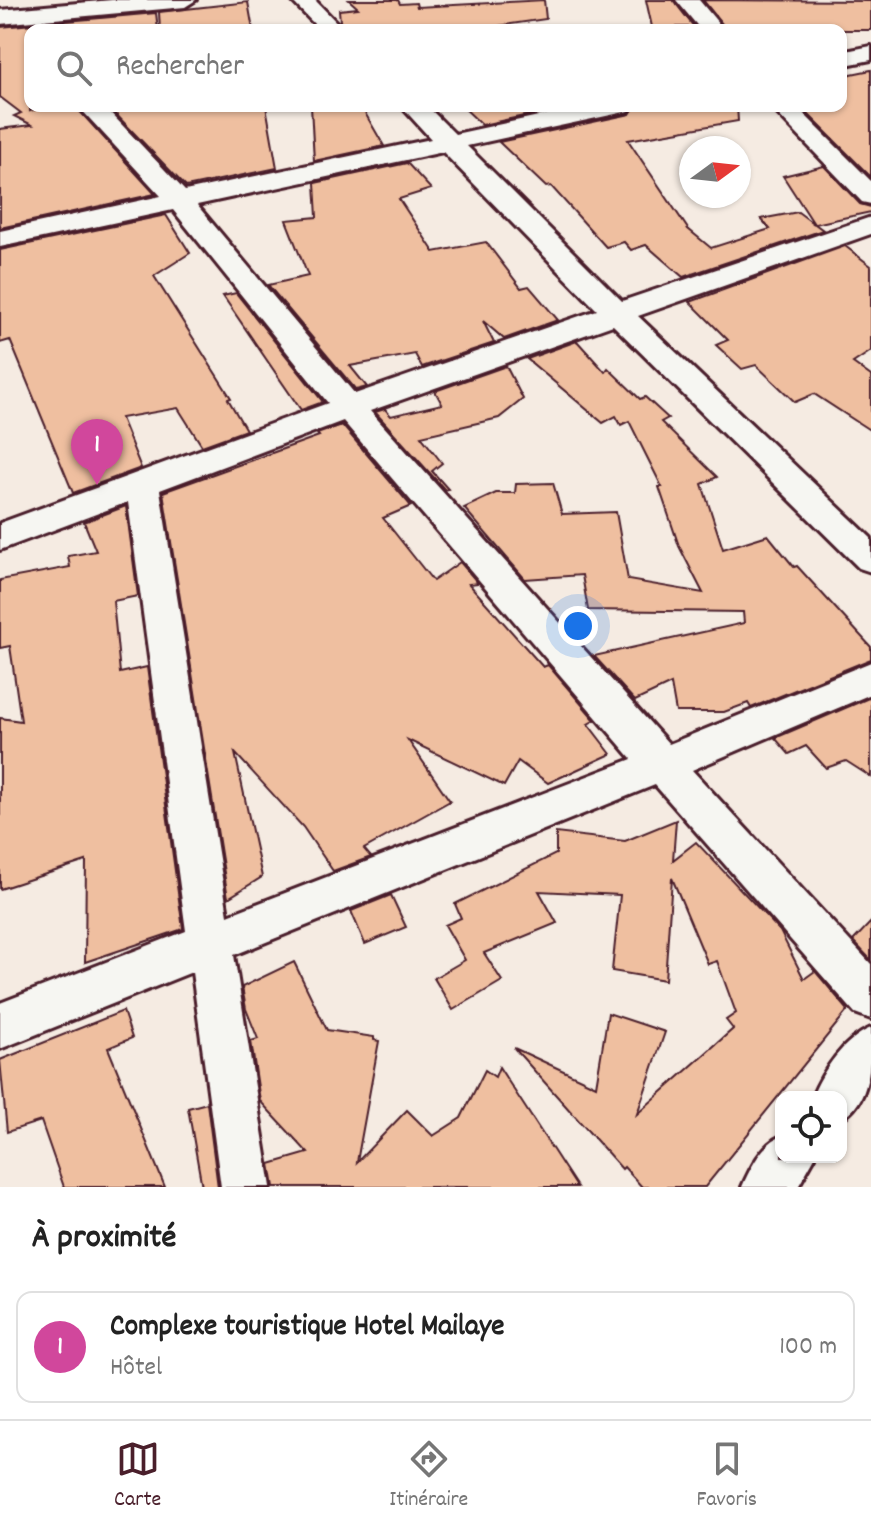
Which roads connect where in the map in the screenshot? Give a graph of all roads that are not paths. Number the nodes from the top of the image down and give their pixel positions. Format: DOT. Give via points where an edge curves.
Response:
graph roads {
  1 [pos="185,0"];
  2 [pos="302,0"];
  3 [pos="687,0"];
  4 [pos="7,19"];
  5 [pos="327,24"];
  6 [pos="708,24"];
  7 [pos="871,53"];
  8 [pos="847,58"];
  9 [pos="96,112"];
  10 [pos="419,112"];
  11 [pos="593,112"];
  12 [pos="788,112"];
  13 [pos="452,143"];
  14 [pos="871,196"];
  15 [pos="179,200"];
  16 [pos="871,225"];
  17 [pos="0,239"];
  18 [pos="617,313"];
  19 [pos="349,407"];
  20 [pos="142,485"];
  21 [pos="0,537"];
  22 [pos="871,559"];
  23 [pos="871,677"];
  24 [pos="662,765"];
  25 [pos="208,946"];
  26 [pos="871,997"];
  27 [pos="0,1026"];
  28 [pos="871,1051"];
  29 [pos="841,1091"];
  30 [pos="785,1163"];
  31 [pos="246,1187"];
  32 [pos="767,1187"];
  1 -- 4 [label="street"];
  2 -- 5 [label="street"];
  3 -- 6 [label="street"];
  7 -- 8 [label="street"];
  9 -- 15 [label="street"];
  10 -- 13 [label="street"];
  11 -- 13 [label="street"];
  12 -- 14 [label="street"];
  13 -- 15 [label="street"];
  13 -- 18 [label="street"];
  15 -- 17 [label="street"];
  15 -- 19 [label="street"];
  16 -- 18 [label="street"];
  18 -- 19 [label="street"];
  18 -- 22 [label="street"];
  19 -- 20 [label="street"];
  19 -- 24 [label="street"];
  20 -- 21 [label="street"];
  20 -- 25 [label="street"];
  23 -- 24 [label="street"];
  24 -- 25 [label="street"];
  24 -- 26 [label="street"];
  25 -- 27 [label="street"];
  25 -- 31 [label="street"];
  28 -- 29 [label="street"];
  30 -- 32 [label="street"];
}
